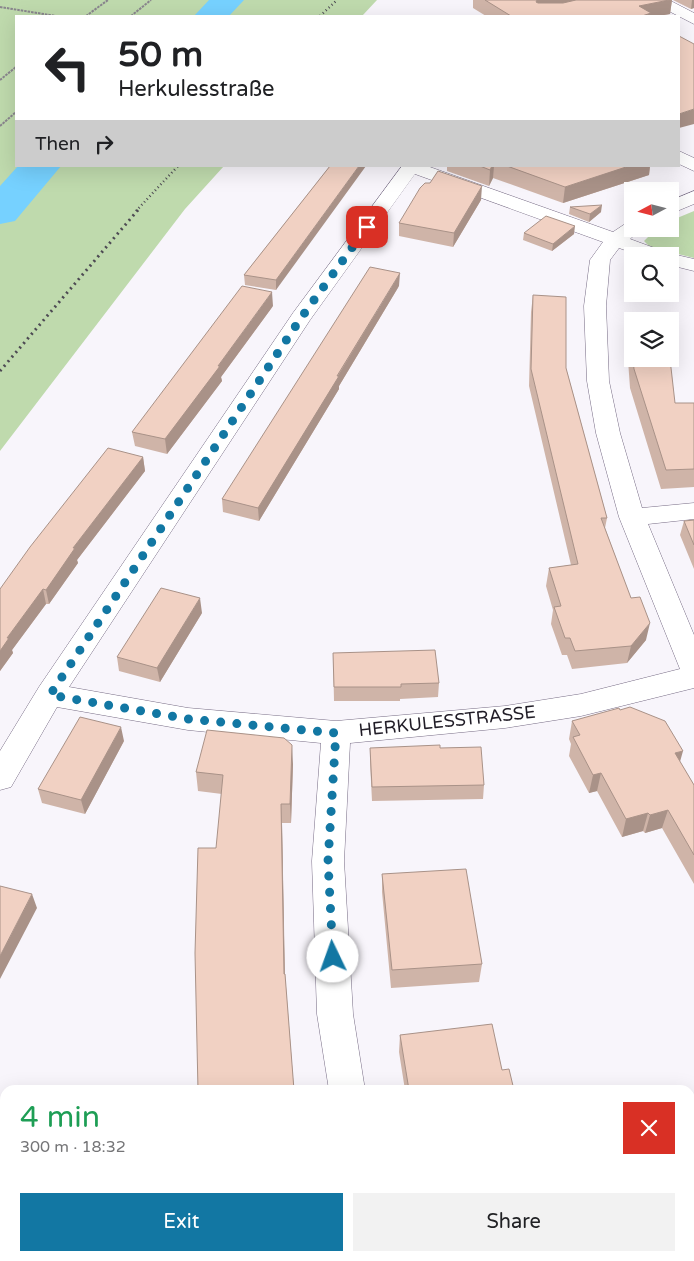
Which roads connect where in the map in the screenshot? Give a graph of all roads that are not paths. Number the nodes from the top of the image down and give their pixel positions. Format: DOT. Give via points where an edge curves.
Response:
graph roads {
  1 [pos="658,0"];
  2 [pos="693,18"];
  3 [pos="680,157"];
  4 [pos="694,166"];
  5 [pos="412,167"];
  6 [pos="694,197"];
  7 [pos="679,204"];
  8 [pos="623,234"];
  9 [pos="645,247"];
  10 [pos="679,261"];
  11 [pos="694,264"];
  12 [pos="694,511"];
  13 [pos="632,517"];
  14 [pos="694,669"];
  15 [pos="694,677"];
  16 [pos="50,695"];
  17 [pos="336,733"];
  18 [pos="0,778"];
  19 [pos="346,1085"];
  1 -- 2 [label="street"];
  3 -- 4 [label="street"];
  5 -- 8 [label="street"];
  5 -- 16 [label="street" via="301,318"];
  6 -- 7 [label="street"];
  8 -- 9 [label="street"];
  8 -- 13 [label="street" via="600,260 595,306 598,381 608,433"];
  10 -- 11 [label="street"];
  12 -- 13 [label="street"];
  13 -- 14 [label="street"];
  15 -- 17 [label="street, HERKULESSTRASSE" via="581,705 505,717"];
  16 -- 17 [label="street, HERKULESSTRASSE" via="188,719"];
  16 -- 18 [label="street"];
  17 -- 19 [label="street" via="328,861 335,1014"];
}
